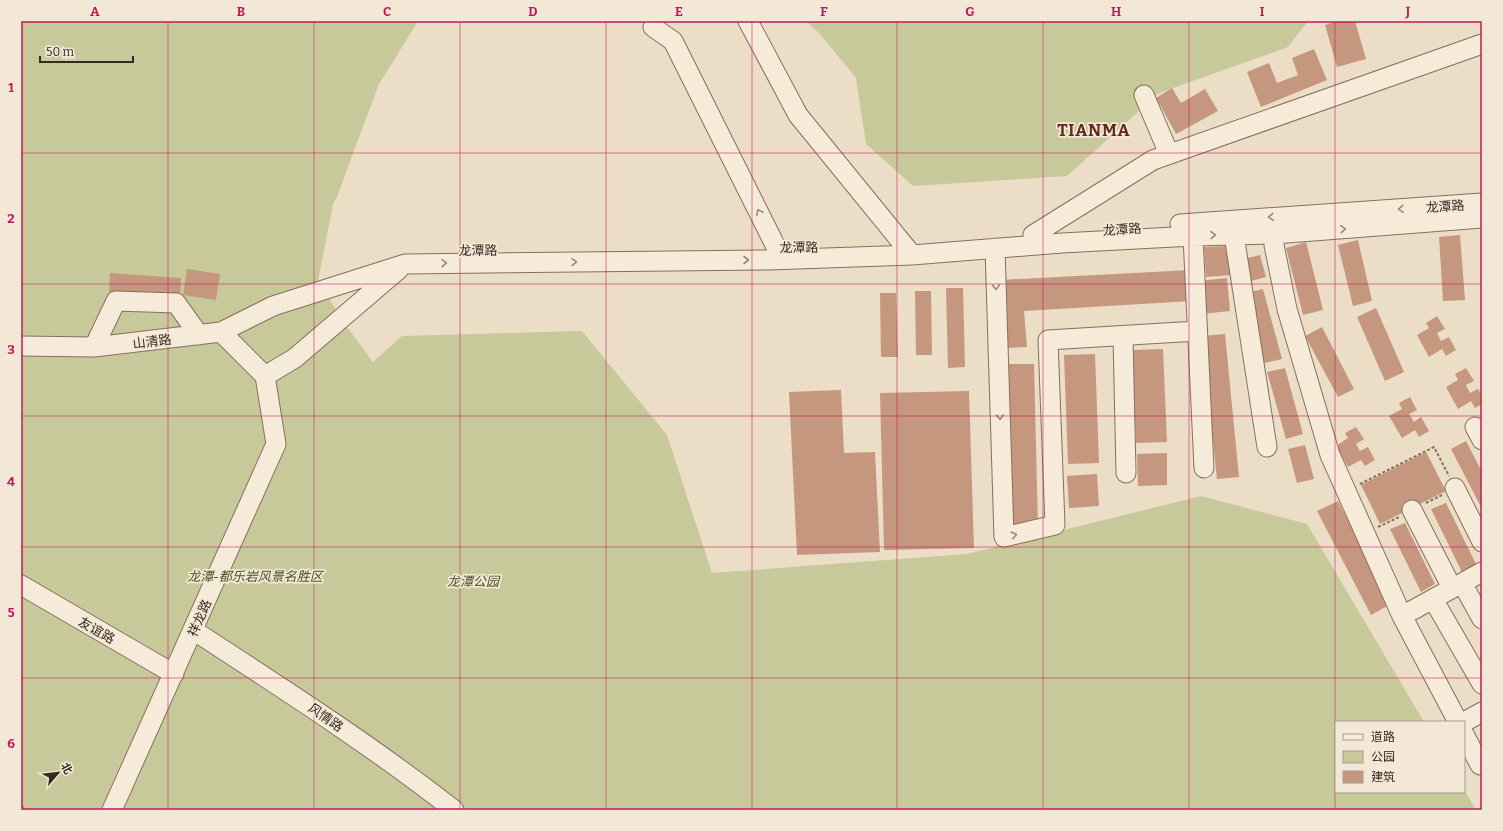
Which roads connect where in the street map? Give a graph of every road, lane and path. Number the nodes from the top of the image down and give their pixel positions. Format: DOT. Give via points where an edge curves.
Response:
graph roads {
  1 [pos="748,21"];
  2 [pos="652,24"];
  3 [pos="1482,44"];
  4 [pos="1144,95"];
  5 [pos="1169,154"];
  6 [pos="1482,203"];
  7 [pos="1482,218"];
  8 [pos="1274,234"];
  9 [pos="1033,235"];
  10 [pos="1234,235"];
  11 [pos="1193,236"];
  12 [pos="995,248"];
  13 [pos="908,250"];
  14 [pos="772,253"];
  15 [pos="405,264"];
  16 [pos="1197,331"];
  17 [pos="221,332"];
  18 [pos="199,335"];
  19 [pos="1123,336"];
  20 [pos="21,346"];
  21 [pos="94,347"];
  22 [pos="265,376"];
  23 [pos="1267,447"];
  24 [pos="1204,468"];
  25 [pos="1126,473"];
  26 [pos="1455,488"];
  27 [pos="1346,491"];
  28 [pos="1412,510"];
  29 [pos="1482,542"];
  30 [pos="1482,572"];
  31 [pos="21,585"];
  32 [pos="1457,585"];
  33 [pos="1433,599"];
  34 [pos="1402,616"];
  35 [pos="1482,619"];
  36 [pos="193,630"];
  37 [pos="174,674"];
  38 [pos="1482,684"];
  39 [pos="1482,712"];
  40 [pos="1457,721"];
  41 [pos="1465,721"];
  42 [pos="1465,736"];
  43 [pos="1480,765"];
  44 [pos="21,806"];
  45 [pos="27,810"];
  46 [pos="112,810"];
  47 [pos="454,810"];
  1 -- 13 [label="street" via="798,115"];
  2 -- 14 [label="street"];
  3 -- 5 [label="street"];
  4 -- 5 [label="street"];
  5 -- 9 [label="street" via="1152,160"];
  6 -- 9 [label="street, 龙潭路, one-way"];
  8 -- 7 [label="street, 龙潭路, one-way"];
  8 -- 10 [label="street, 龙潭路"];
  8 -- 27 [label="street" via="1287,309 1330,455"];
  9 -- 13 [label="street, 龙潭路"];
  11 -- 10 [label="street, 龙潭路, one-way"];
  10 -- 23 [label="street"];
  11 -- 12 [label="street, 龙潭路"];
  11 -- 16 [label="street"];
  12 -- 13 [label="street, 龙潭路"];
  12 -- 19 [label="street, one-way" via="1004,537 1055,525 1048,340"];
  13 -- 14 [label="street, 龙潭路"];
  14 -- 15 [label="street, 龙潭路" via="430,250"];
  15 -- 17 [label="street, 山清路" via="273,306"];
  15 -- 22 [label="street, 龙潭路" via="295,358"];
  16 -- 19 [label="street"];
  16 -- 24 [label="street"];
  17 -- 18 [label="street, 山清路"];
  17 -- 22 [label="street"];
  18 -- 21 [label="street, 山清路"];
  18 -- 21 [label="street" via="176,302 116,301"];
  19 -- 25 [label="street"];
  20 -- 21 [label="street, 山清路"];
  22 -- 36 [label="street, 祥龙路" via="276,444"];
  26 -- 27 [label="path" via="1434,447"];
  26 -- 29 [label="street"];
  27 -- 34 [label="street"];
  28 -- 32 [label="street"];
  30 -- 32 [label="street"];
  31 -- 37 [label="street, 友谊路"];
  32 -- 33 [label="street"];
  32 -- 35 [label="street"];
  33 -- 34 [label="street"];
  33 -- 38 [label="street"];
  34 -- 40 [label="street"];
  36 -- 37 [label="street, 祥龙路"];
  36 -- 47 [label="street, 风情路" via="418,781"];
  37 -- 46 [label="street, 祥龙路"];
  39 -- 41 [label="street"];
  42 -- 43 [label="street"];
  44 -- 45 [label="path"];
}
